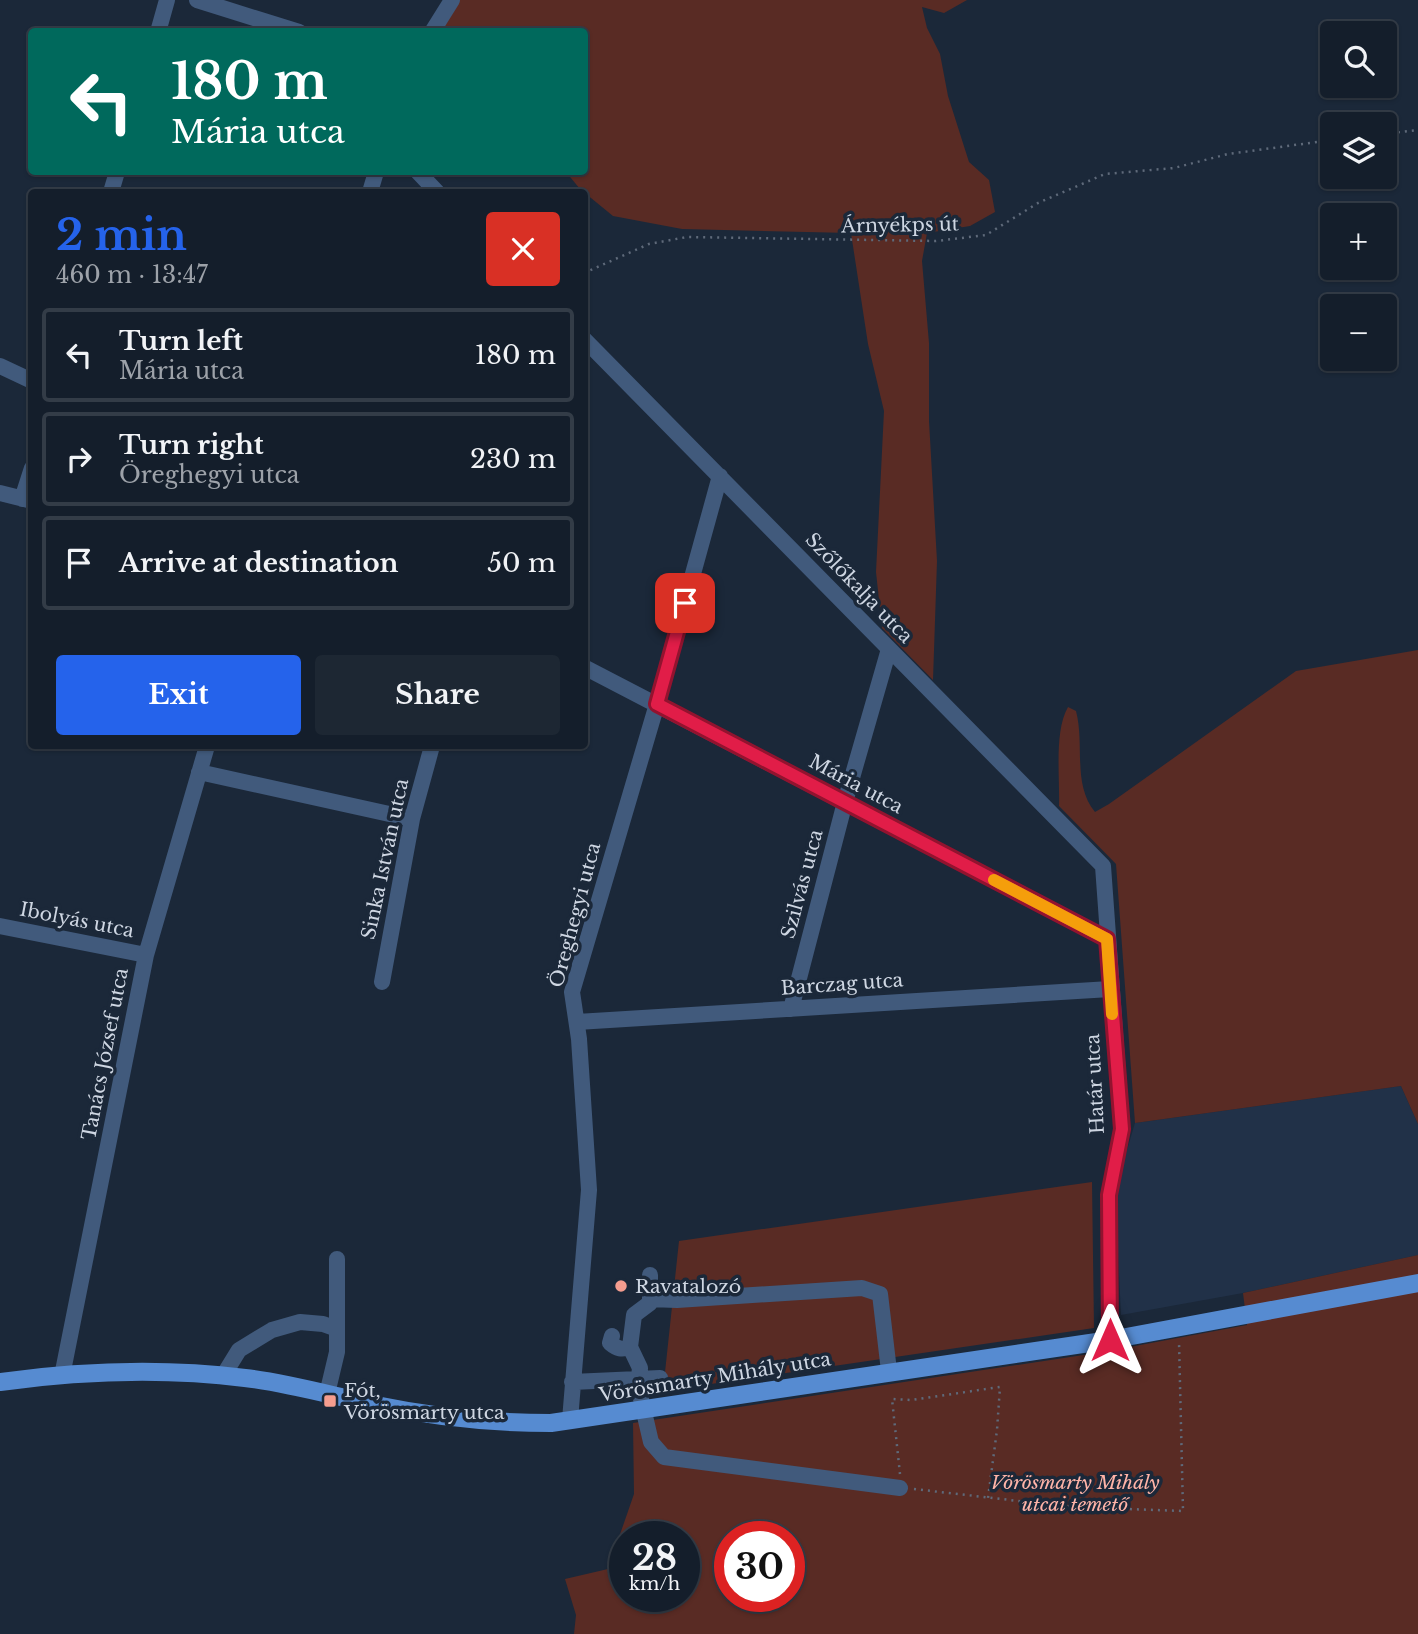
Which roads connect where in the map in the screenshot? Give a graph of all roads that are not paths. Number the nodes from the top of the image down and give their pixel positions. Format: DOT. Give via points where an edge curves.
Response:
graph roads {
  1 [pos="167,0"];
  2 [pos="197,0"];
  3 [pos="452,0"];
  4 [pos="159,28"];
  5 [pos="286,28"];
  6 [pos="434,28"];
  7 [pos="421,175"];
  8 [pos="435,189"];
  9 [pos="588,343"];
  10 [pos="0,366"];
  11 [pos="28,380"];
  12 [pos="720,476"];
  13 [pos="0,493"];
  14 [pos="27,500"];
  15 [pos="889,649"];
  16 [pos="588,669"];
  17 [pos="657,704"];
  18 [pos="206,749"];
  19 [pos="431,749"];
  20 [pos="199,772"];
  21 [pos="845,802"];
  22 [pos="412,819"];
  23 [pos="1103,866"];
  24 [pos="0,926"];
  25 [pos="1107,939"];
  26 [pos="146,955"];
  27 [pos="382,982"];
  28 [pos="1111,989"];
  29 [pos="791,1009"];
  30 [pos="577,1022"];
  31 [pos="337,1259"];
  32 [pos="650,1276"];
  33 [pos="1418,1283"];
  34 [pos="650,1299"];
  35 [pos="337,1329"];
  36 [pos="612,1336"];
  37 [pos="1110,1340"];
  38 [pos="630,1348"];
  39 [pos="889,1371"];
  40 [pos="62,1376"];
  41 [pos="223,1376"];
  42 [pos="639,1378"];
  43 [pos="660,1378"];
  44 [pos="0,1382"];
  45 [pos="572,1382"];
  46 [pos="327,1394"];
  47 [pos="643,1409"];
  48 [pos="570,1420"];
  49 [pos="905,1488"];
  1 -- 4 [label="street"];
  2 -- 5 [label="street"];
  3 -- 6 [label="street"];
  7 -- 8 [label="street"];
  9 -- 12 [label="street, Szőlőkalja utca"];
  10 -- 11 [label="street"];
  12 -- 15 [label="street, Szőlőkalja utca"];
  12 -- 17 [label="street, Öreghegyi utca"];
  13 -- 14 [label="street"];
  15 -- 21 [label="street, Szilvás utca"];
  15 -- 23 [label="street, Szőlőkalja utca"];
  16 -- 17 [label="street, Mária utca"];
  17 -- 21 [label="street, Mária utca"];
  17 -- 30 [label="street, Öreghegyi utca" via="572,992"];
  18 -- 20 [label="street, Tanács József utca"];
  19 -- 22 [label="street, Sinka István utca"];
  20 -- 22 [label="street"];
  20 -- 26 [label="street, Tanács József utca"];
  21 -- 25 [label="street, Mária utca"];
  21 -- 29 [label="street, Szilvás utca"];
  22 -- 27 [label="street, Sinka István utca"];
  23 -- 25 [label="street, Határ utca"];
  24 -- 26 [label="street, Ibolyás utca"];
  25 -- 28 [label="street, Határ utca"];
  26 -- 40 [label="street, Tanács József utca"];
  28 -- 29 [label="street, Barczag utca"];
  28 -- 37 [label="street, Határ utca" via="1122,1129 1109,1195"];
  29 -- 30 [label="street, Barczag utca"];
  30 -- 45 [label="street, Öreghegyi utca" via="589,1190"];
  31 -- 35 [label="street"];
  32 -- 34 [label="street"];
  33 -- 37 [label="main road, Vörösmarty Mihály utca"];
  34 -- 38 [label="street" via="634,1315"];
  34 -- 39 [label="street" via="862,1288 880,1294"];
  35 -- 41 [label="street" via="300,1322 272,1330 239,1350"];
  35 -- 46 [label="street"];
  36 -- 38 [label="street" via="610,1343 615,1348"];
  37 -- 39 [label="main road, Vörösmarty Mihály utca"];
  38 -- 42 [label="street" via="640,1368"];
  39 -- 47 [label="main road, Vörösmarty Mihály utca"];
  40 -- 41 [label="main road, Vörösmarty Mihály utca"];
  40 -- 44 [label="main road, Vörösmarty Mihály utca"];
  41 -- 46 [label="main road, Vörösmarty Mihály utca"];
  42 -- 43 [label="street"];
  42 -- 45 [label="street"];
  42 -- 47 [label="street"];
  45 -- 48 [label="street, Öreghegyi utca"];
  46 -- 48 [label="main road, Vörösmarty Mihály utca" via="498,1423"];
  47 -- 48 [label="main road, Vörösmarty Mihály utca"];
  47 -- 49 [label="street" via="651,1442 672,1460"];
}
